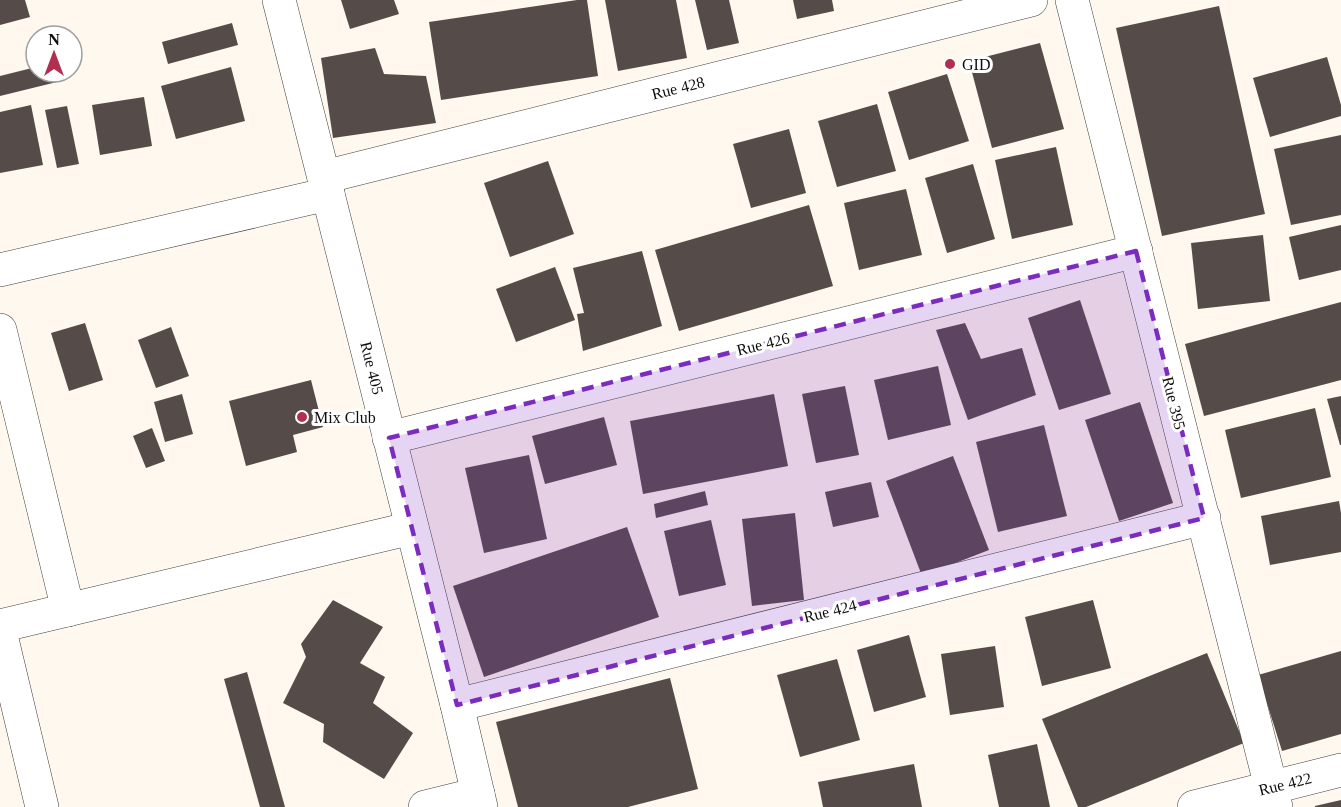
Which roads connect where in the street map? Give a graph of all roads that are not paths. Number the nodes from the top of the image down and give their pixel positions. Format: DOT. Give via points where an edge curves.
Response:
graph roads {
  1 [pos="279,0"];
  2 [pos="1031,0"];
  3 [pos="1072,0"];
  4 [pos="326,185"];
  5 [pos="1136,251"];
  6 [pos="0,270"];
  7 [pos="0,330"];
  8 [pos="390,438"];
  9 [pos="1204,518"];
  10 [pos="412,528"];
  11 [pos="68,610"];
  12 [pos="0,626"];
  13 [pos="0,631"];
  14 [pos="457,705"];
  15 [pos="1341,770"];
  16 [pos="1274,797"];
  17 [pos="479,801"];
  18 [pos="42,807"];
  19 [pos="425,807"];
  20 [pos="1194,807"];
  1 -- 4 [label="street, Rue 405"];
  2 -- 4 [label="street, Rue 428"];
  3 -- 5 [label="street, Rue 395"];
  4 -- 6 [label="street, Rue 428"];
  4 -- 8 [label="street, Rue 405"];
  5 -- 8 [label="street, Rue 426"];
  5 -- 9 [label="street, Rue 395"];
  7 -- 11 [label="street"];
  8 -- 10 [label="street, Rue 405"];
  9 -- 14 [label="street, Rue 424"];
  9 -- 16 [label="street, Rue 395"];
  10 -- 11 [label="street"];
  10 -- 14 [label="street, Rue 405"];
  11 -- 12 [label="street"];
  13 -- 18 [label="street"];
  14 -- 17 [label="street, Rue 405"];
  15 -- 16 [label="street, Rue 422"];
  16 -- 20 [label="street, Rue 422"];
  17 -- 19 [label="street"];
}
